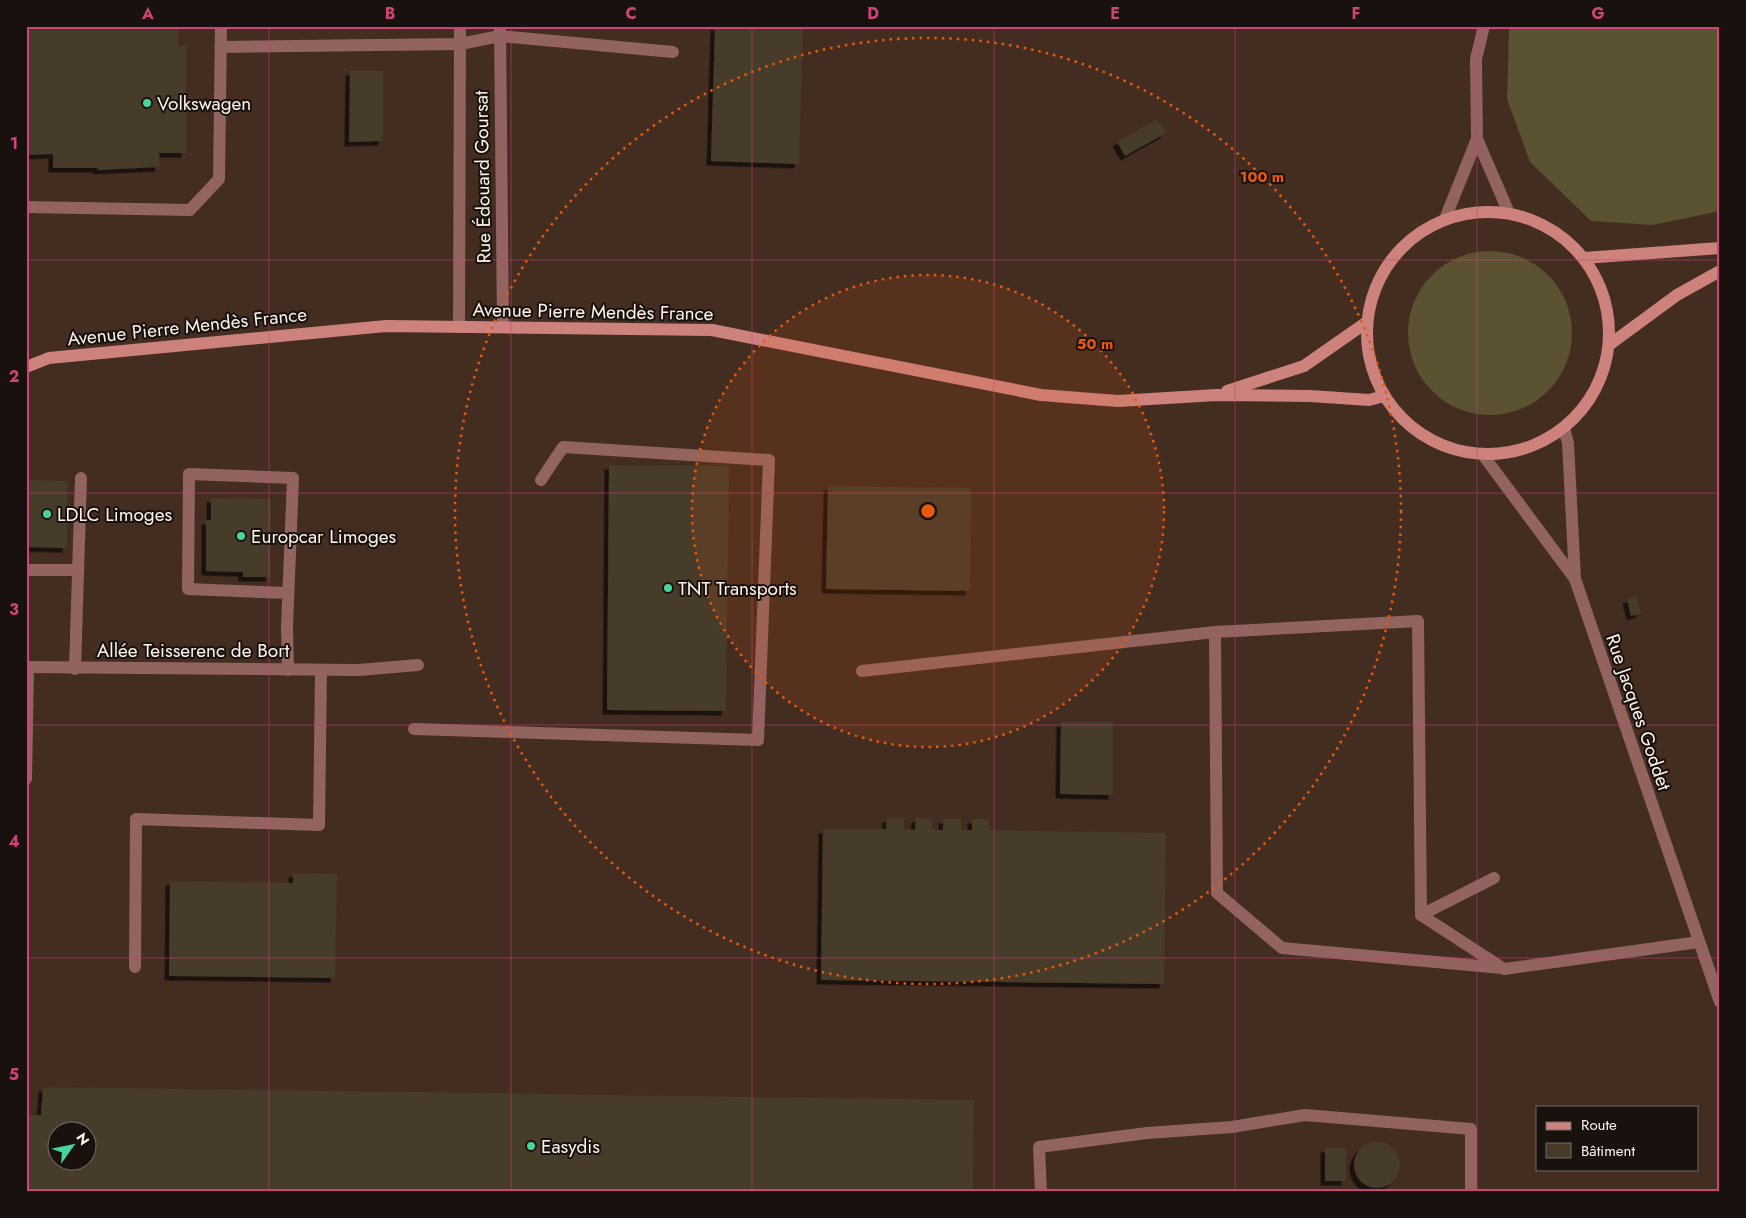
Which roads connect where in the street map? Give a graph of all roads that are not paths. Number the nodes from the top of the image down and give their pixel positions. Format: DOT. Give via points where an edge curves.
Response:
graph roads {
  1 [pos="221,26"];
  2 [pos="460,26"];
  3 [pos="1484,26"];
  4 [pos="500,31"];
  5 [pos="460,44"];
  6 [pos="221,47"];
  7 [pos="673,52"];
  8 [pos="1477,139"];
  9 [pos="26,207"];
  10 [pos="1509,213"];
  11 [pos="1445,219"];
  12 [pos="1720,248"];
  13 [pos="1584,258"];
  14 [pos="1720,271"];
  15 [pos="1366,322"];
  16 [pos="459,327"];
  17 [pos="503,327"];
  18 [pos="1609,345"];
  19 [pos="26,367"];
  20 [pos="1216,395"];
  21 [pos="1384,396"];
  22 [pos="1564,429"];
  23 [pos="1483,455"];
  24 [pos="81,478"];
  25 [pos="541,480"];
  26 [pos="26,570"];
  27 [pos="77,570"];
  28 [pos="1574,579"];
  29 [pos="288,593"];
  30 [pos="1215,632"];
  31 [pos="418,665"];
  32 [pos="27,667"];
  33 [pos="75,668"];
  34 [pos="288,670"];
  35 [pos="321,670"];
  36 [pos="862,671"];
  37 [pos="414,729"];
  38 [pos="27,736"];
  39 [pos="26,779"];
  40 [pos="1494,878"];
  41 [pos="1421,915"];
  42 [pos="1699,942"];
  43 [pos="136,967"];
  44 [pos="1504,969"];
  45 [pos="1720,1002"];
  46 [pos="1041,1192"];
  47 [pos="1471,1192"];
  1 -- 6 [label="street"];
  2 -- 5 [label="street, Rue Édouard Goursat"];
  3 -- 8 [label="street" via="1476,59"];
  4 -- 5 [label="street"];
  4 -- 7 [label="street"];
  4 -- 17 [label="street, Rue Édouard Goursat"];
  5 -- 6 [label="street"];
  5 -- 16 [label="street, Rue Édouard Goursat"];
  6 -- 9 [label="street" via="219,179 190,210"];
  8 -- 10 [label="street"];
  8 -- 11 [label="street"];
  10 -- 11 [label="main road" via="1476,211"];
  10 -- 13 [label="main road" via="1537,222 1554,232"];
  11 -- 15 [label="main road" via="1415,235 1391,259 1374,289"];
  12 -- 13 [label="main road"];
  13 -- 18 [label="main road" via="1602,292 1608,314"];
  14 -- 18 [label="main road" via="1677,295"];
  15 -- 20 [label="main road, Avenue Pierre Mendès France" via="1304,366"];
  15 -- 21 [label="main road" via="1370,360"];
  16 -- 17 [label="main road, Avenue Pierre Mendès France"];
  16 -- 19 [label="main road, Avenue Pierre Mendès France" via="376,327 48,358"];
  17 -- 20 [label="main road, Avenue Pierre Mendès France" via="712,330 1041,394 1118,401"];
  18 -- 22 [label="main road" via="1598,384 1586,405"];
  20 -- 21 [label="main road, Avenue Pierre Mendès France" via="1369,400"];
  21 -- 23 [label="main road" via="1410,426 1445,446"];
  22 -- 23 [label="main road" via="1539,444 1512,452"];
  22 -- 28 [label="street" via="1568,443"];
  23 -- 28 [label="street, Rue Jacques Goddet"];
  24 -- 27 [label="street"];
  25 -- 37 [label="street" via="563,447 769,460 758,740"];
  26 -- 27 [label="street"];
  27 -- 33 [label="street"];
  28 -- 42 [label="street, Rue Jacques Goddet"];
  29 -- 29 [label="street" via="293,478 189,474 188,589"];
  29 -- 34 [label="street"];
  30 -- 36 [label="street"];
  30 -- 41 [label="street" via="1418,621"];
  30 -- 44 [label="street" via="1217,893 1282,948"];
  31 -- 35 [label="street, Allée Teisserenc de Bort"];
  32 -- 33 [label="street, Allée Teisserenc de Bort"];
  32 -- 38 [label="street"];
  33 -- 34 [label="street, Allée Teisserenc de Bort"];
  34 -- 35 [label="street, Allée Teisserenc de Bort"];
  35 -- 43 [label="street" via="320,825 136,819"];
  38 -- 39 [label="street"];
  40 -- 41 [label="street"];
  41 -- 44 [label="street"];
  42 -- 44 [label="street"];
  42 -- 45 [label="street, Rue Jacques Goddet"];
  46 -- 47 [label="street" via="1040,1147 1147,1133 1232,1128 1305,1114 1471,1129"];
}
